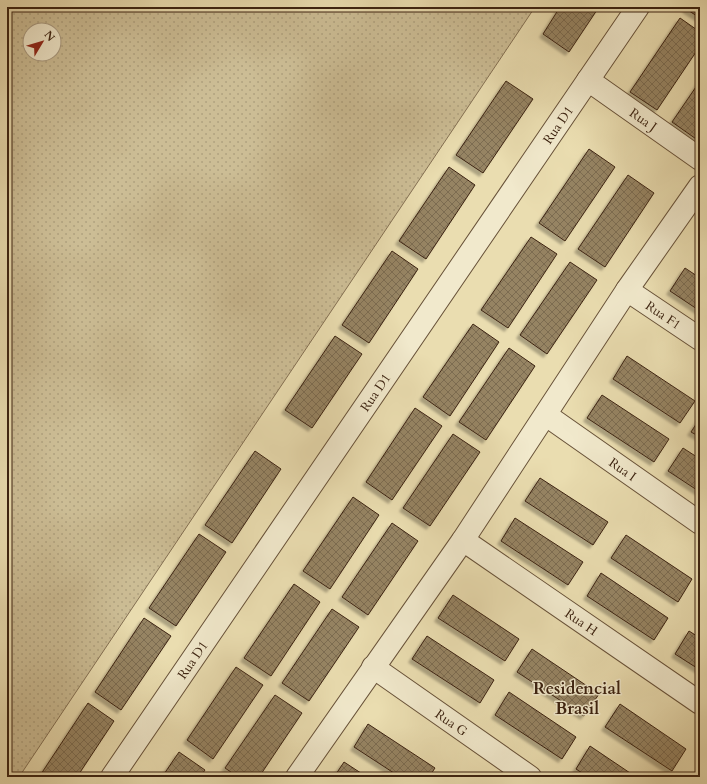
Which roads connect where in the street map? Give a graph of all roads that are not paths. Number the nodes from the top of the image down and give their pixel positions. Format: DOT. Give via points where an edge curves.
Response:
graph roads {
  1 [pos="638,7"];
  2 [pos="588,80"];
  3 [pos="700,159"];
  4 [pos="700,186"];
  5 [pos="627,290"];
  6 [pos="700,339"];
  7 [pos="546,415"];
  8 [pos="700,522"];
  9 [pos="463,540"];
  10 [pos="373,667"];
  11 [pos="700,703"];
  12 [pos="112,777"];
  13 [pos="297,777"];
  14 [pos="530,777"];
  1 -- 2 [label="street, Rua D1"];
  2 -- 3 [label="street, Rua J"];
  2 -- 12 [label="street, Rua D1"];
  4 -- 5 [label="street"];
  5 -- 6 [label="street, Rua F1"];
  5 -- 7 [label="street"];
  7 -- 8 [label="street, Rua I"];
  7 -- 9 [label="street"];
  9 -- 10 [label="street"];
  9 -- 11 [label="street, Rua H"];
  10 -- 13 [label="street"];
  10 -- 14 [label="street, Rua G"];
}
